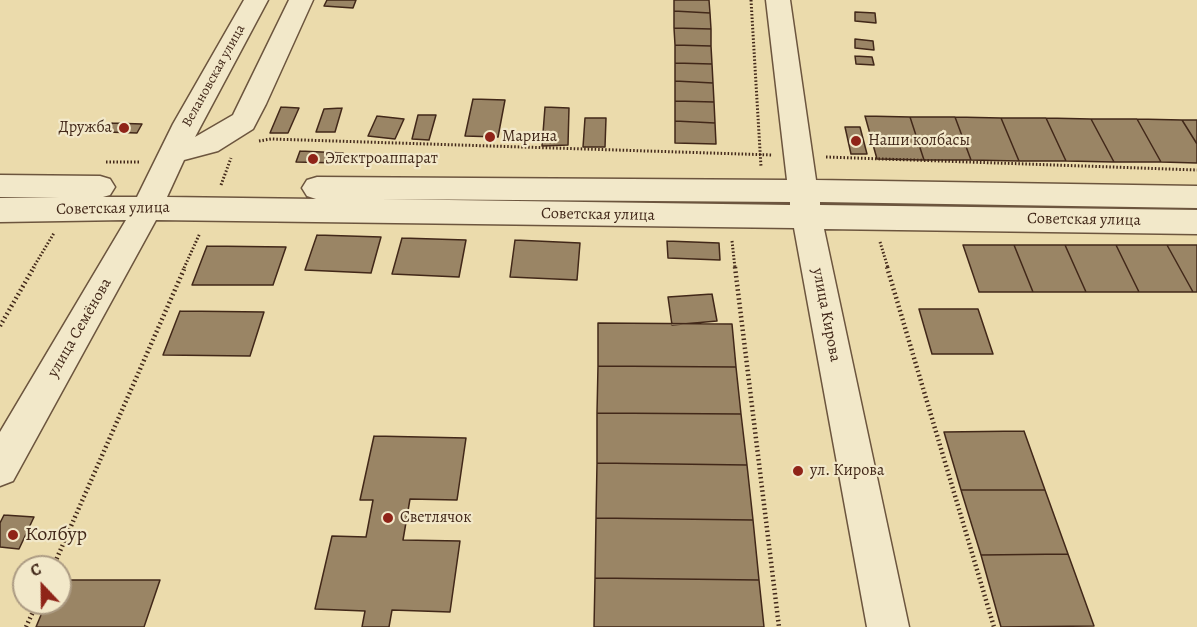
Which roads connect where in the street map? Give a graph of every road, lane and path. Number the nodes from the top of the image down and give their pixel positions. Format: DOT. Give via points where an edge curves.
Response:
graph roads {
  1 [pos="256,0"];
  2 [pos="302,0"];
  3 [pos="751,0"];
  4 [pos="778,0"];
  5 [pos="248,144"];
  6 [pos="174,152"];
  7 [pos="760,155"];
  8 [pos="232,156"];
  9 [pos="798,156"];
  10 [pos="1197,170"];
  11 [pos="0,186"];
  12 [pos="152,197"];
  13 [pos="1197,197"];
  14 [pos="216,198"];
  15 [pos="805,204"];
  16 [pos="0,210"];
  17 [pos="68,210"];
  18 [pos="1197,222"];
  19 [pos="731,233"];
  20 [pos="879,236"];
  21 [pos="0,326"];
  22 [pos="0,468"];
  23 [pos="58,555"];
  24 [pos="779,627"];
  25 [pos="888,627"];
  26 [pos="994,627"];
  1 -- 6 [label="street, Велановская улица"];
  2 -- 6 [label="street, Велановская улица" via="243,122 208,144"];
  3 -- 7 [label="path"];
  4 -- 9 [label="street, улица Кирова"];
  5 -- 7 [label="path" via="271,139"];
  6 -- 12 [label="street, Велановская улица"];
  7 -- 9 [label="path"];
  8 -- 14 [label="path"];
  9 -- 10 [label="path"];
  9 -- 15 [label="street, улица Кирова"];
  11 -- 12 [label="street, Советская улица"];
  12 -- 14 [label="street, Советская улица"];
  12 -- 17 [label="street, Советская улица"];
  12 -- 22 [label="street, улица Семёнова"];
  13 -- 15 [label="street, Советская улица"];
  14 -- 15 [label="street, Советская улица"];
  14 -- 23 [label="path"];
  15 -- 18 [label="street, Советская улица"];
  15 -- 25 [label="street, улица Кирова"];
  16 -- 17 [label="street, Советская улица"];
  17 -- 21 [label="path"];
  19 -- 24 [label="path"];
  20 -- 26 [label="path"];
}
